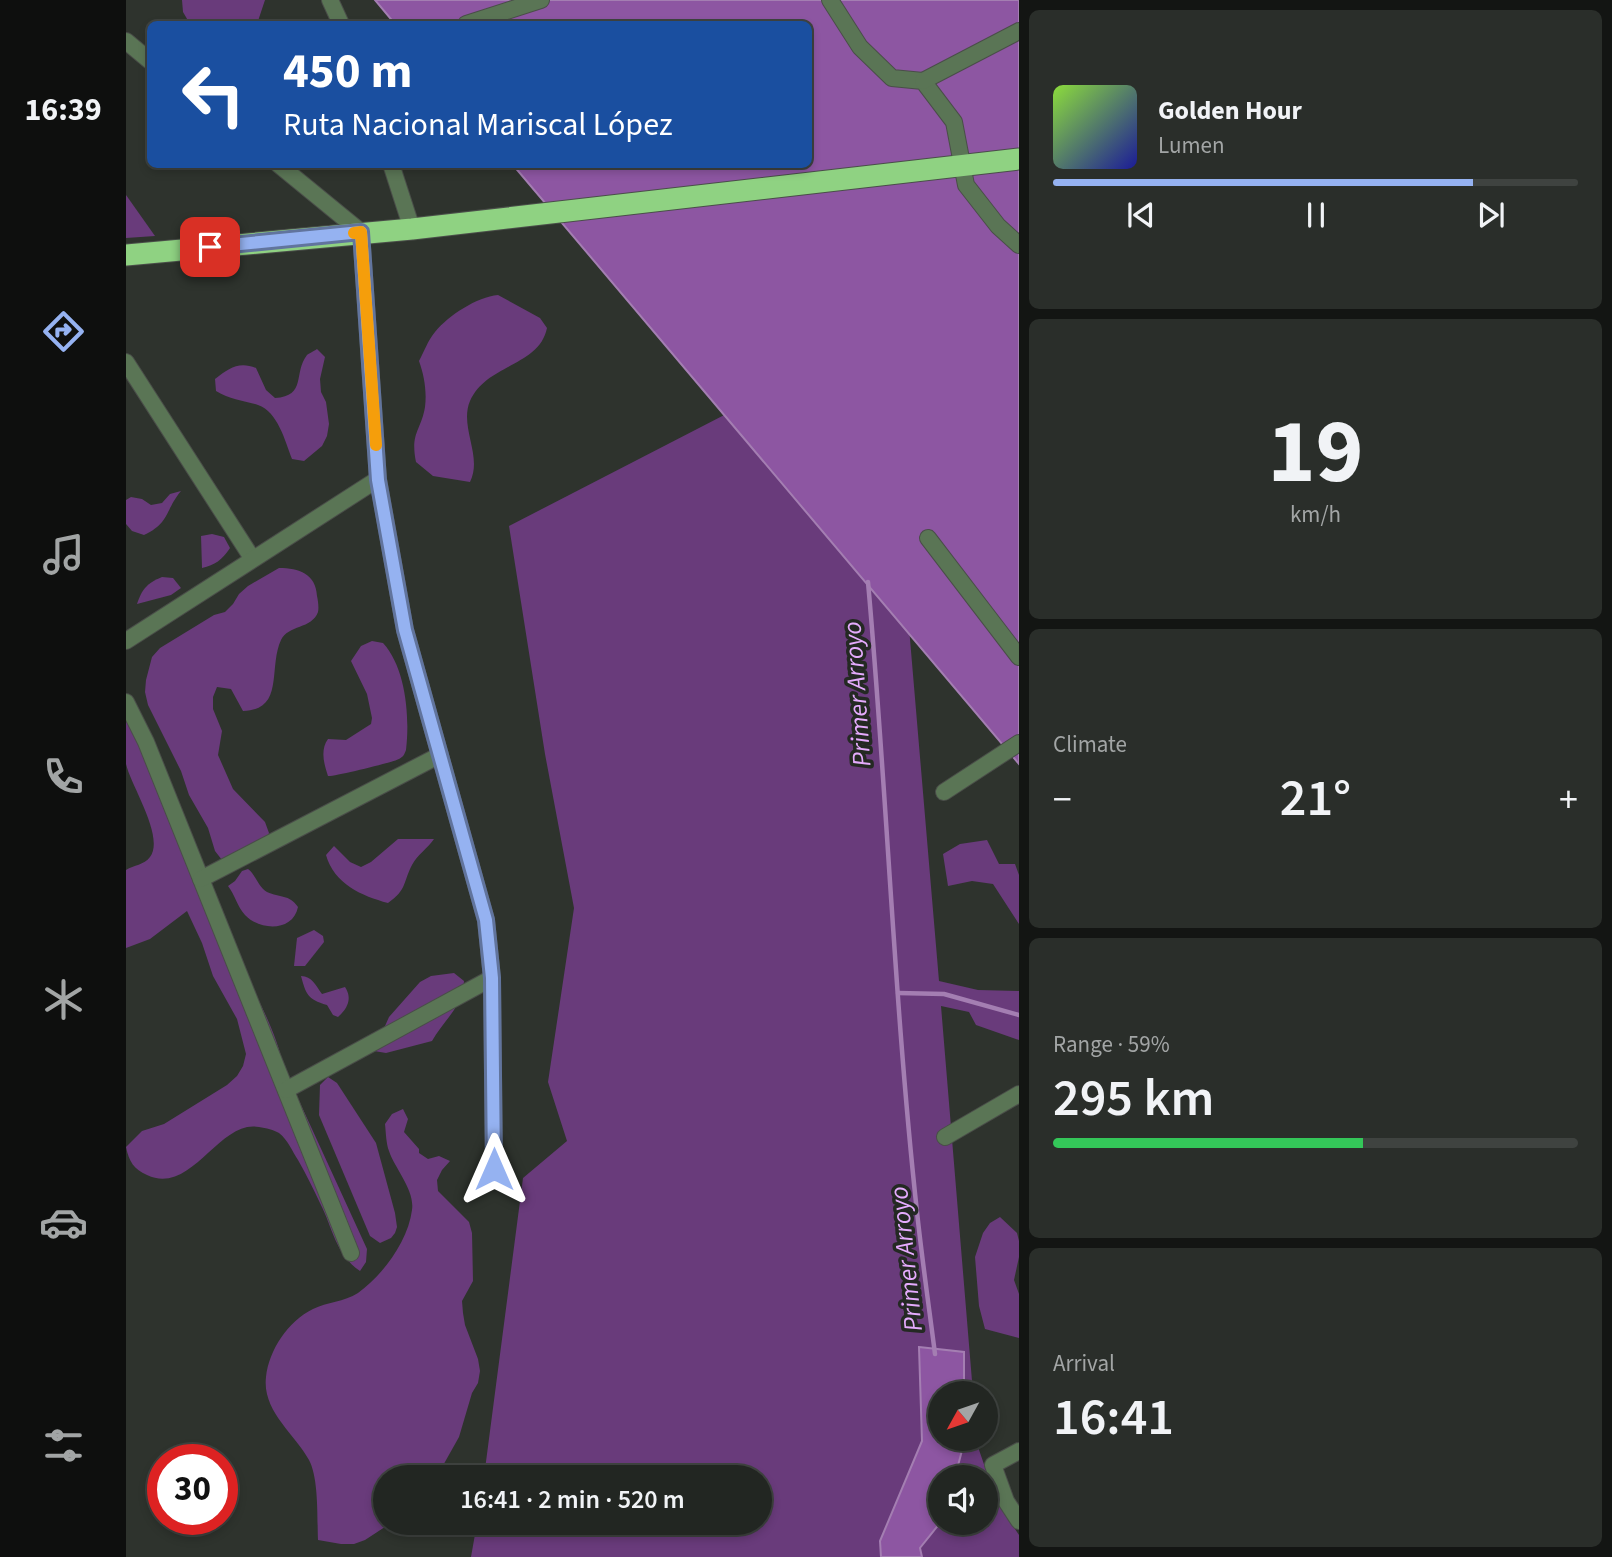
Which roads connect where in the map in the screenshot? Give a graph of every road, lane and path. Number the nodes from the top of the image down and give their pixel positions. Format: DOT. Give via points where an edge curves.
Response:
graph roads {
  1 [pos="330,0"];
  2 [pos="541,0"];
  3 [pos="830,0"];
  4 [pos="340,21"];
  5 [pos="475,21"];
  6 [pos="1019,32"];
  7 [pos="126,41"];
  8 [pos="147,58"];
  9 [pos="923,81"];
  10 [pos="1019,159"];
  11 [pos="964,165"];
  12 [pos="283,168"];
  13 [pos="392,168"];
  14 [pos="412,229"];
  15 [pos="361,232"];
  16 [pos="1019,245"];
  17 [pos="126,255"];
  18 [pos="126,362"];
  19 [pos="378,480"];
  20 [pos="928,538"];
  21 [pos="252,558"];
  22 [pos="126,640"];
  23 [pos="1019,657"];
  24 [pos="126,702"];
  25 [pos="1019,743"];
  26 [pos="440,755"];
  27 [pos="944,792"];
  28 [pos="201,879"];
  29 [pos="492,978"];
  30 [pos="286,1090"];
  31 [pos="1019,1094"];
  32 [pos="945,1137"];
  33 [pos="494,1169"];
  34 [pos="351,1253"];
  35 [pos="1019,1451"];
  36 [pos="1019,1521"];
  1 -- 4 [label="street"];
  2 -- 5 [label="street"];
  3 -- 9 [label="street" via="860,47 892,78"];
  6 -- 9 [label="street"];
  7 -- 8 [label="street"];
  9 -- 11 [label="street" via="954,122"];
  10 -- 11 [label="highway"];
  11 -- 14 [label="highway"];
  11 -- 16 [label="street" via="966,186"];
  12 -- 15 [label="street"];
  13 -- 14 [label="street"];
  14 -- 15 [label="highway"];
  15 -- 17 [label="highway"];
  15 -- 19 [label="street"];
  18 -- 21 [label="street"];
  19 -- 21 [label="street"];
  19 -- 26 [label="street" via="405,630"];
  20 -- 23 [label="street"];
  21 -- 22 [label="street"];
  24 -- 28 [label="street"];
  25 -- 27 [label="street"];
  26 -- 28 [label="street"];
  26 -- 29 [label="street" via="486,920"];
  28 -- 30 [label="street"];
  29 -- 30 [label="street"];
  29 -- 33 [label="street"];
  30 -- 34 [label="street"];
  31 -- 32 [label="street"];
  35 -- 36 [label="street" via="993,1465"];
}
